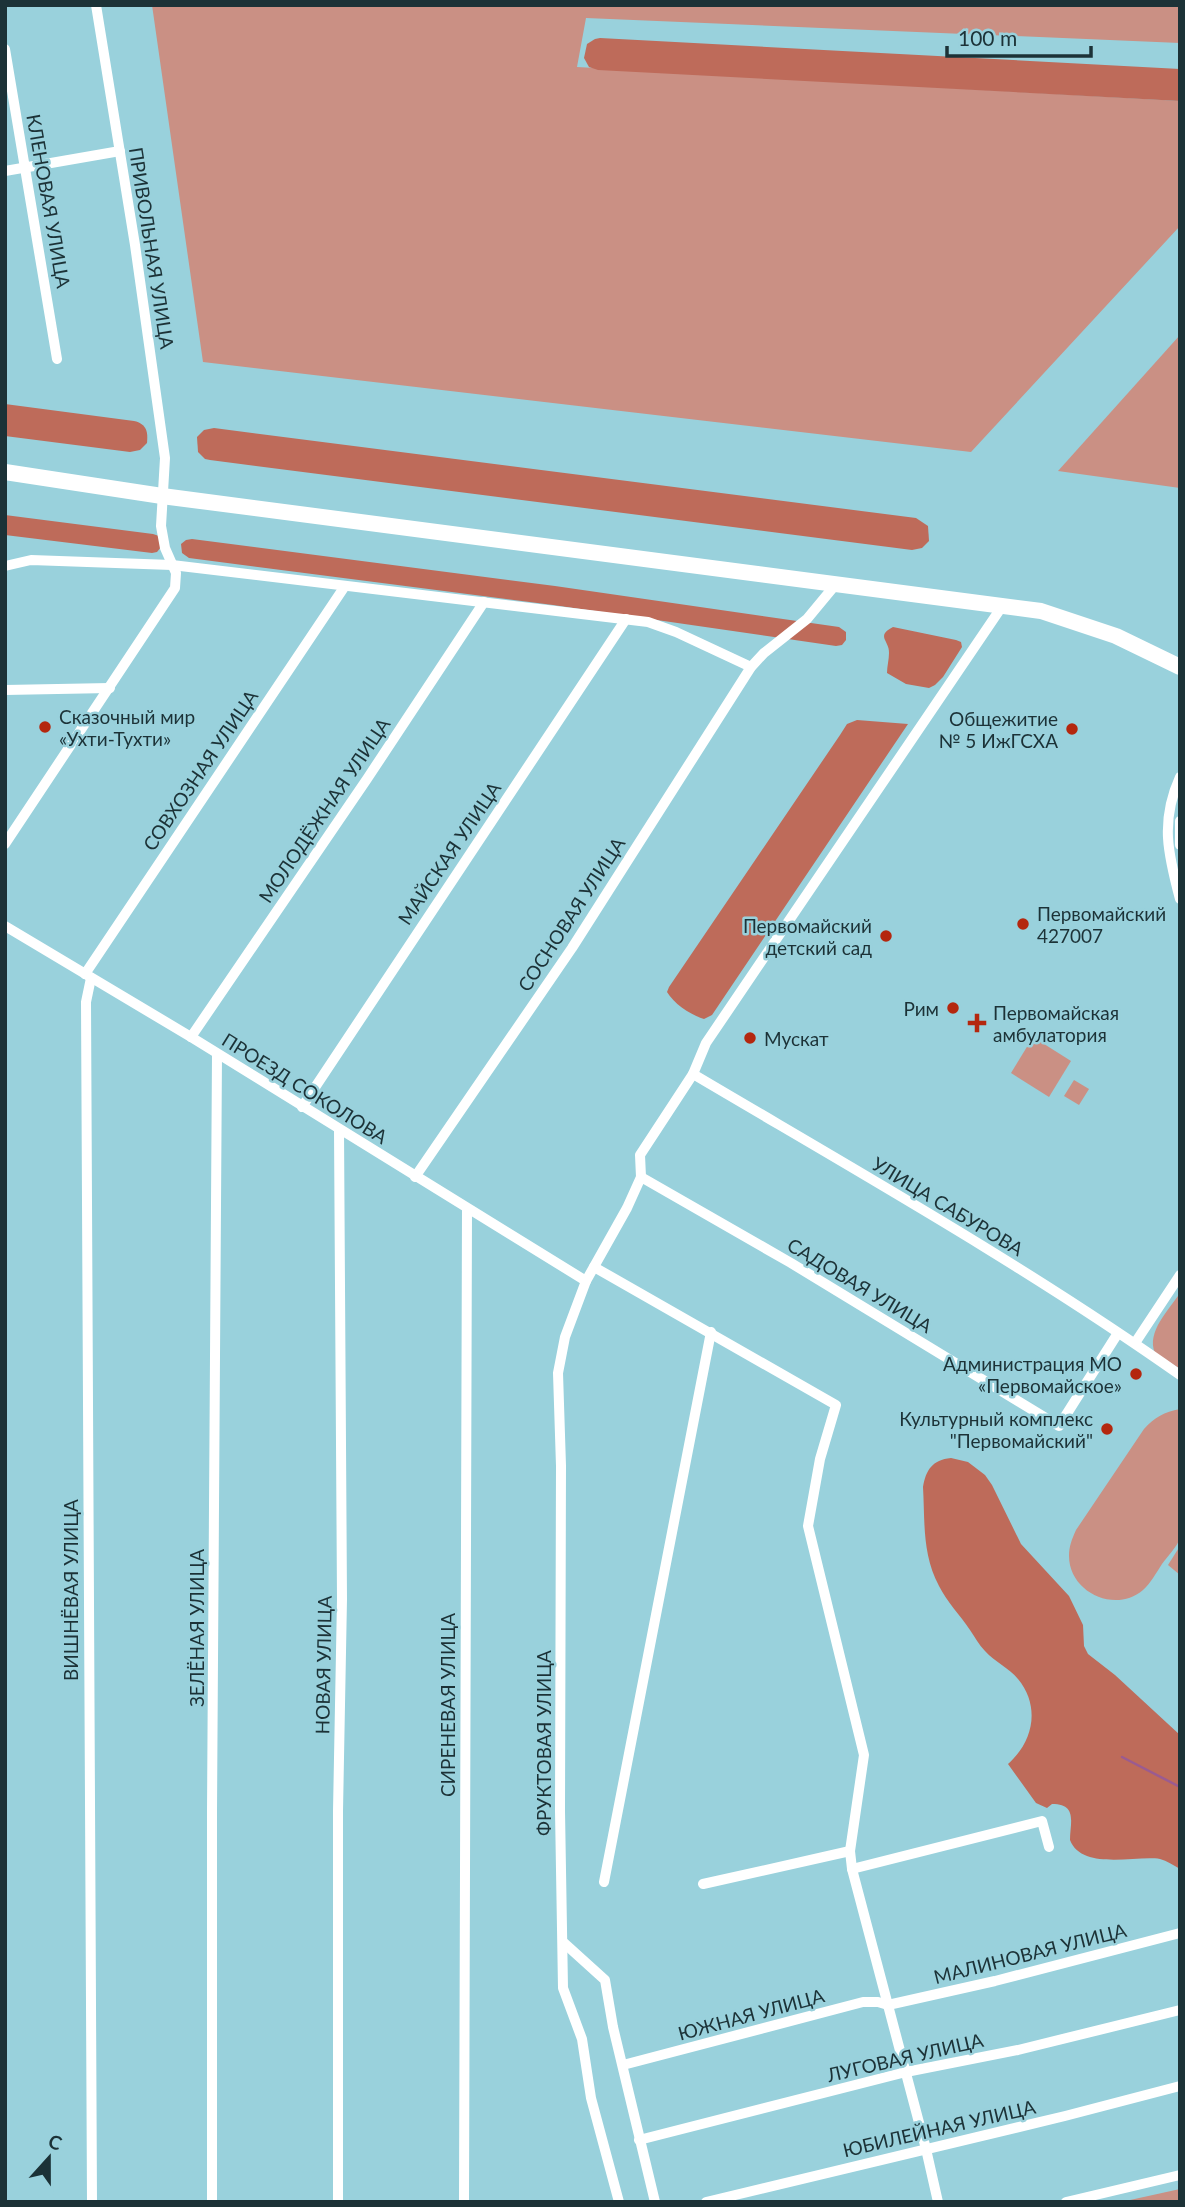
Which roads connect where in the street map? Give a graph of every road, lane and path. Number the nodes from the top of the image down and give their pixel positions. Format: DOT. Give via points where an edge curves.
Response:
graph roads {
  1 [pos="96,5"];
  2 [pos="5,48"];
  3 [pos="120,151"];
  4 [pos="26,167"];
  5 [pos="5,171"];
  6 [pos="57,359"];
  7 [pos="5,472"];
  8 [pos="162,496"];
  9 [pos="172,565"];
  10 [pos="5,566"];
  11 [pos="836,584"];
  12 [pos="345,586"];
  13 [pos="484,601"];
  14 [pos="1003,605"];
  15 [pos="626,619"];
  16 [pos="764,653"];
  17 [pos="732,658"];
  18 [pos="1177,663"];
  19 [pos="751,667"];
  20 [pos="110,688"];
  21 [pos="5,690"];
  22 [pos="1180,777"];
  23 [pos="1180,821"];
  24 [pos="5,844"];
  25 [pos="1180,845"];
  26 [pos="1180,900"];
  27 [pos="5,926"];
  28 [pos="88,976"];
  29 [pos="191,1037"];
  30 [pos="217,1054"];
  31 [pos="693,1074"];
  32 [pos="302,1107"];
  33 [pos="339,1129"];
  34 [pos="415,1177"];
  35 [pos="641,1177"];
  36 [pos="467,1209"];
  37 [pos="594,1267"];
  38 [pos="1180,1275"];
  39 [pos="586,1281"];
  40 [pos="710,1332"];
  41 [pos="1118,1333"];
  42 [pos="1135,1343"];
  43 [pos="1180,1375"];
  44 [pos="1049,1847"];
  45 [pos="850,1852"];
  46 [pos="852,1869"];
  47 [pos="604,1882"];
  48 [pos="702,1884"];
  49 [pos="1180,1933"];
  50 [pos="563,1942"];
  51 [pos="888,2005"];
  52 [pos="1180,2010"];
  53 [pos="623,2065"];
  54 [pos="906,2072"];
  55 [pos="1180,2086"];
  56 [pos="639,2140"];
  57 [pos="926,2149"];
  58 [pos="1180,2175"];
  59 [pos="92,2202"];
  60 [pos="212,2202"];
  61 [pos="338,2202"];
  62 [pos="464,2202"];
  63 [pos="619,2202"];
  64 [pos="655,2202"];
  65 [pos="706,2202"];
  66 [pos="938,2202"];
  67 [pos="1066,2202"];
  1 -- 3 [label="street, ПРИВОЛЬНАЯ УЛИЦА"];
  2 -- 4 [label="street, КЛЕНОВАЯ УЛИЦА"];
  3 -- 4 [label="street"];
  3 -- 8 [label="street, ПРИВОЛЬНАЯ УЛИЦА" via="165,458"];
  4 -- 5 [label="street"];
  4 -- 6 [label="street, КЛЕНОВАЯ УЛИЦА"];
  7 -- 8 [label="street"];
  8 -- 9 [label="street, ПРИВОЛЬНАЯ УЛИЦА" via="161,526"];
  8 -- 11 [label="street"];
  9 -- 10 [label="street" via="31,560"];
  9 -- 12 [label="street"];
  9 -- 20 [label="street" via="175,588"];
  11 -- 14 [label="street"];
  11 -- 16 [label="street, СОСНОВАЯ УЛИЦА" via="807,619"];
  12 -- 13 [label="street"];
  12 -- 28 [label="street, СОВХОЗНАЯ УЛИЦА"];
  13 -- 15 [label="street"];
  13 -- 29 [label="street, МОЛОДЁЖНАЯ УЛИЦА"];
  14 -- 18 [label="street" via="1041,611"];
  14 -- 31 [label="street, ФРУКТОВАЯ УЛИЦА" via="706,1043"];
  15 -- 17 [label="street" via="663,626"];
  15 -- 32 [label="street, МАЙСКАЯ УЛИЦА"];
  16 -- 17 [label="street"];
  16 -- 19 [label="street, СОСНОВАЯ УЛИЦА"];
  17 -- 19 [label="street"];
  19 -- 34 [label="street, СОСНОВАЯ УЛИЦА" via="572,948"];
  20 -- 21 [label="street"];
  20 -- 24 [label="street"];
  22 -- 26 [label="street" via="1166,829"];
  23 -- 25 [label="street"];
  27 -- 28 [label="street, ПРОЕЗД СОКОЛОВА"];
  28 -- 29 [label="street, ПРОЕЗД СОКОЛОВА"];
  28 -- 59 [label="street, ВИШНЁВАЯ УЛИЦА"];
  29 -- 30 [label="street, ПРОЕЗД СОКОЛОВА"];
  30 -- 32 [label="street, ПРОЕЗД СОКОЛОВА"];
  30 -- 60 [label="street, ЗЕЛЁНАЯ УЛИЦА"];
  31 -- 35 [label="street, ФРУКТОВАЯ УЛИЦА" via="640,1155"];
  31 -- 41 [label="street, УЛИЦА САБУРОВА" via="968,1236"];
  32 -- 33 [label="street, ПРОЕЗД СОКОЛОВА"];
  33 -- 34 [label="street, ПРОЕЗД СОКОЛОВА"];
  33 -- 61 [label="street, НОВАЯ УЛИЦА"];
  34 -- 36 [label="street, ПРОЕЗД СОКОЛОВА"];
  35 -- 37 [label="street, ФРУКТОВАЯ УЛИЦА"];
  35 -- 41 [label="street, САДОВАЯ УЛИЦА" via="1059,1426"];
  36 -- 39 [label="street, ПРОЕЗД СОКОЛОВА"];
  36 -- 62 [label="street, СИРЕНЕВАЯ УЛИЦА"];
  37 -- 39 [label="street, ФРУКТОВАЯ УЛИЦА"];
  37 -- 40 [label="street"];
  38 -- 42 [label="street"];
  39 -- 50 [label="street, ФРУКТОВАЯ УЛИЦА" via="565,1337 558,1373"];
  40 -- 45 [label="street" via="836,1405 808,1526 864,1755"];
  40 -- 47 [label="street"];
  41 -- 42 [label="street, УЛИЦА САБУРОВА"];
  42 -- 43 [label="street, УЛИЦА САБУРОВА"];
  44 -- 46 [label="street" via="1042,1821"];
  45 -- 46 [label="street"];
  45 -- 48 [label="street"];
  46 -- 51 [label="street"];
  49 -- 51 [label="street, МАЛИНОВАЯ УЛИЦА"];
  50 -- 53 [label="street" via="605,1980"];
  50 -- 63 [label="street, ФРУКТОВАЯ УЛИЦА" via="563,1988 582,2039 591,2098"];
  51 -- 53 [label="street, ЮЖНАЯ УЛИЦА" via="863,2003"];
  51 -- 54 [label="street"];
  52 -- 54 [label="street, ЛУГОВАЯ УЛИЦА"];
  53 -- 56 [label="street"];
  54 -- 56 [label="street, ЛУГОВАЯ УЛИЦА"];
  54 -- 57 [label="street"];
  55 -- 57 [label="street, ЮБИЛЕЙНАЯ УЛИЦА"];
  56 -- 64 [label="street"];
  57 -- 65 [label="street, ЮБИЛЕЙНАЯ УЛИЦА"];
  57 -- 66 [label="street"];
  58 -- 67 [label="street"];
}
